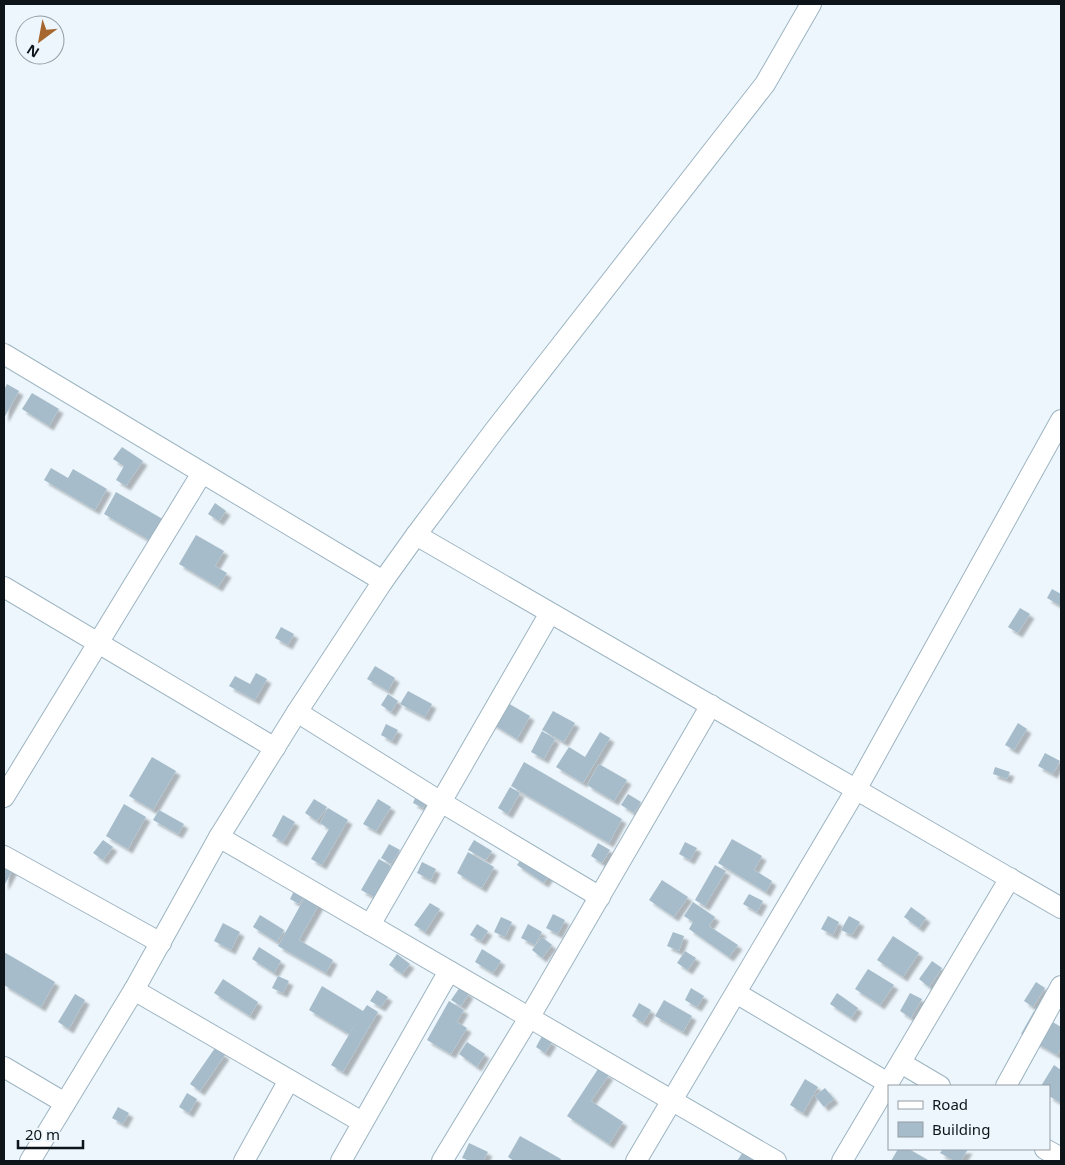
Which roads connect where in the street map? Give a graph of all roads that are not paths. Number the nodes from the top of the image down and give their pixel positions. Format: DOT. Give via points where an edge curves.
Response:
graph roads {
  1 [pos="811,4"];
  2 [pos="4,354"];
  3 [pos="1061,420"];
  4 [pos="202,473"];
  5 [pos="416,535"];
  6 [pos="384,581"];
  7 [pos="4,587"];
  8 [pos="550,612"];
  9 [pos="98,643"];
  10 [pos="711,705"];
  11 [pos="297,712"];
  12 [pos="274,748"];
  13 [pos="857,788"];
  14 [pos="4,797"];
  15 [pos="441,802"];
  16 [pos="219,837"];
  17 [pos="4,856"];
  18 [pos="1010,878"];
  19 [pos="600,897"];
  20 [pos="1061,908"];
  21 [pos="370,925"];
  22 [pos="161,943"];
  23 [pos="449,971"];
  24 [pos="1061,986"];
  25 [pos="134,990"];
  26 [pos="736,993"];
  27 [pos="530,1018"];
  28 [pos="901,1063"];
  29 [pos="4,1067"];
  30 [pos="289,1080"];
  31 [pos="888,1084"];
  32 [pos="938,1085"];
  33 [pos="1007,1085"];
  34 [pos="672,1101"];
  35 [pos="65,1104"];
  36 [pos="362,1122"];
  37 [pos="1048,1150"];
  38 [pos="1061,1158"];
  39 [pos="30,1161"];
  40 [pos="244,1161"];
  41 [pos="341,1161"];
  42 [pos="442,1161"];
  43 [pos="636,1161"];
  44 [pos="776,1161"];
  45 [pos="842,1161"];
  1 -- 5 [label="street" via="765,84"];
  2 -- 4 [label="street"];
  3 -- 13 [label="street"];
  4 -- 6 [label="street"];
  4 -- 9 [label="street"];
  5 -- 6 [label="street"];
  5 -- 8 [label="street"];
  6 -- 11 [label="street"];
  7 -- 9 [label="street"];
  8 -- 10 [label="street"];
  8 -- 15 [label="street"];
  9 -- 12 [label="street"];
  9 -- 14 [label="street"];
  10 -- 13 [label="street"];
  10 -- 19 [label="street"];
  11 -- 12 [label="street"];
  11 -- 15 [label="street"];
  12 -- 16 [label="street"];
  13 -- 18 [label="street"];
  13 -- 26 [label="street"];
  15 -- 19 [label="street"];
  15 -- 21 [label="street"];
  16 -- 21 [label="street"];
  16 -- 22 [label="street"];
  17 -- 22 [label="street"];
  18 -- 20 [label="street"];
  18 -- 28 [label="street"];
  19 -- 27 [label="street"];
  21 -- 23 [label="street"];
  22 -- 25 [label="street"];
  23 -- 27 [label="street"];
  23 -- 36 [label="street"];
  24 -- 33 [label="street"];
  25 -- 30 [label="street"];
  25 -- 35 [label="street"];
  26 -- 31 [label="street"];
  26 -- 34 [label="street"];
  27 -- 34 [label="street"];
  27 -- 42 [label="street"];
  28 -- 31 [label="street"];
  28 -- 32 [label="street"];
  29 -- 35 [label="street"];
  30 -- 36 [label="street"];
  30 -- 40 [label="street"];
  31 -- 45 [label="street"];
  34 -- 43 [label="street"];
  34 -- 44 [label="street"];
  35 -- 39 [label="street"];
  36 -- 41 [label="street"];
  37 -- 38 [label="street"];
}
